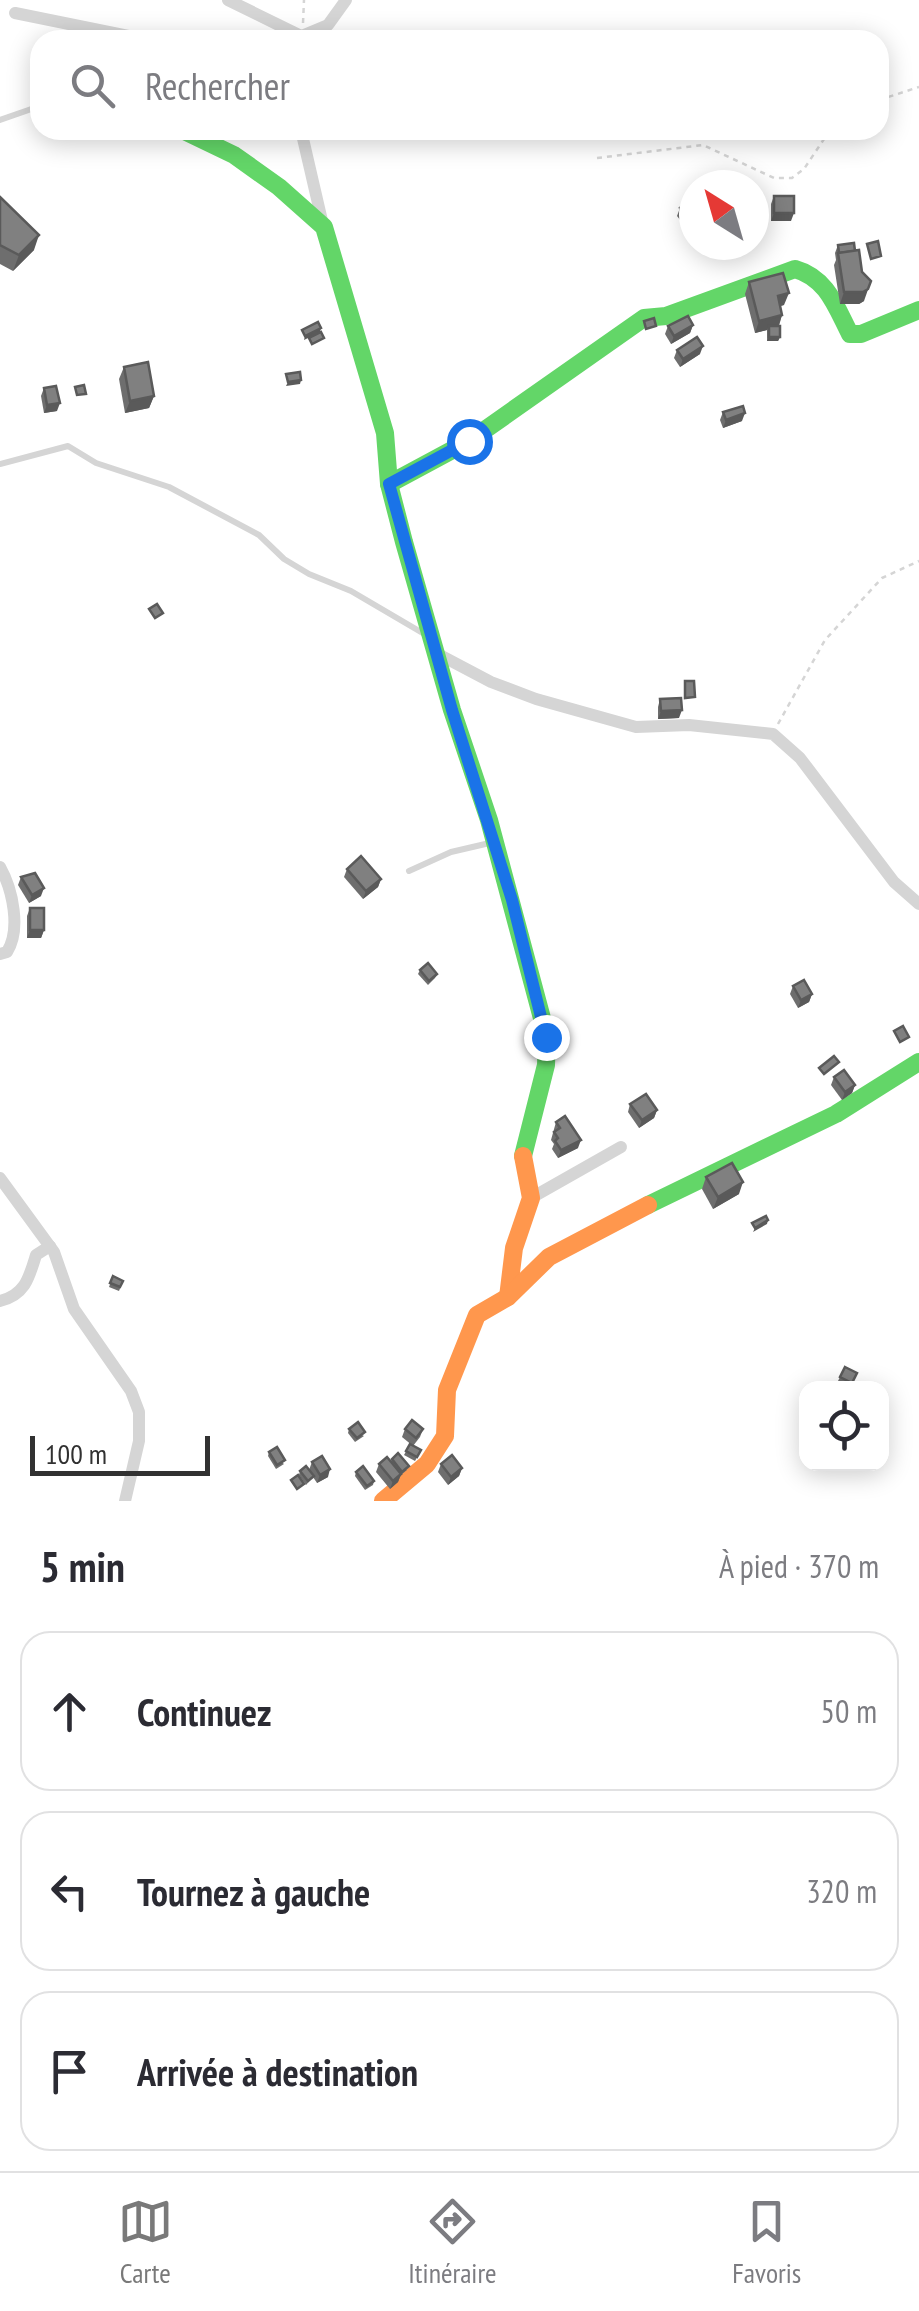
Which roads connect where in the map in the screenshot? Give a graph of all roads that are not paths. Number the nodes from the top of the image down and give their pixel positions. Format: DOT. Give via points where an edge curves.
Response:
graph roads {
  1 [pos="228,0"];
  2 [pos="346,0"];
  3 [pos="15,13"];
  4 [pos="99,30"];
  5 [pos="286,30"];
  6 [pos="318,30"];
  7 [pos="30,110"];
  8 [pos="0,120"];
  9 [pos="203,140"];
  10 [pos="303,140"];
  11 [pos="324,227"];
  12 [pos="919,310"];
  13 [pos="0,464"];
  14 [pos="389,484"];
  15 [pos="434,646"];
  16 [pos="496,842"];
  17 [pos="0,867"];
  18 [pos="409,871"];
  19 [pos="919,904"];
  20 [pos="0,954"];
  21 [pos="919,1062"];
  22 [pos="621,1147"];
  23 [pos="0,1178"];
  24 [pos="531,1198"];
  25 [pos="50,1246"];
  26 [pos="508,1297"];
  27 [pos="0,1301"];
  28 [pos="125,1501"];
  29 [pos="383,1501"];
  1 -- 5 [label="street"];
  2 -- 6 [label="street"];
  3 -- 4 [label="street"];
  7 -- 8 [label="lane"];
  9 -- 11 [label="street" via="234,155"];
  10 -- 11 [label="street"];
  11 -- 14 [label="street" via="385,433"];
  12 -- 14 [label="street" via="850,334 821,280 795,270 644,318 469,441"];
  13 -- 15 [label="lane" via="68,446 169,487 259,534 284,559 351,592"];
  14 -- 15 [label="street"];
  15 -- 16 [label="street"];
  15 -- 19 [label="street" via="491,682 636,727 772,734 800,758 894,882"];
  16 -- 18 [label="lane"];
  16 -- 24 [label="street" via="546,1037 546,1065 523,1152"];
  17 -- 20 [label="street" via="9,884 16,938"];
  21 -- 26 [label="street" via="836,1114 549,1256"];
  22 -- 24 [label="street"];
  23 -- 25 [label="street"];
  24 -- 26 [label="street" via="514,1248"];
  25 -- 27 [label="street" via="36,1255 16,1298"];
  25 -- 28 [label="street" via="74,1309 125,1380 139,1412"];
  26 -- 29 [label="street" via="477,1315 446,1390 445,1436 426,1464"];
}
